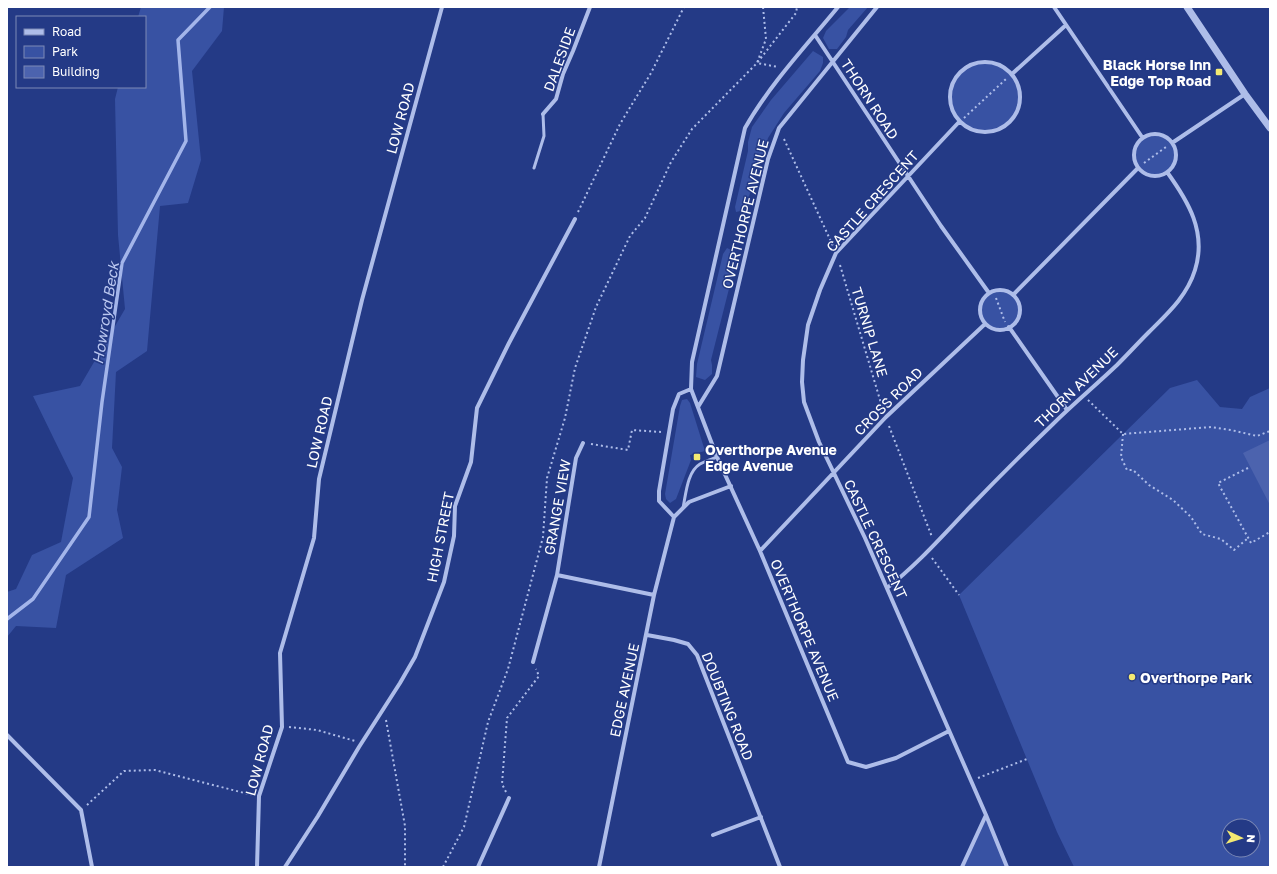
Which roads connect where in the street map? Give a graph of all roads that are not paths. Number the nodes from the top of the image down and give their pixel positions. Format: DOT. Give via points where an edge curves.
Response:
graph roads {
  1 [pos="442,7"];
  2 [pos="590,7"];
  3 [pos="838,7"];
  4 [pos="877,7"];
  5 [pos="1054,7"];
  6 [pos="1187,7"];
  7 [pos="1066,25"];
  8 [pos="815,35"];
  9 [pos="833,62"];
  10 [pos="1012,74"];
  11 [pos="1245,94"];
  12 [pos="542,114"];
  13 [pos="959,122"];
  14 [pos="1270,128"];
  15 [pos="1142,137"];
  16 [pos="1172,142"];
  17 [pos="534,168"];
  18 [pos="1138,168"];
  19 [pos="1167,172"];
  20 [pos="908,176"];
  21 [pos="575,220"];
  22 [pos="991,292"];
  23 [pos="1013,295"];
  24 [pos="985,324"];
  25 [pos="1008,328"];
  26 [pos="691,389"];
  27 [pos="698,407"];
  28 [pos="1067,410"];
  29 [pos="583,443"];
  30 [pos="717,457"];
  31 [pos="833,473"];
  32 [pos="731,486"];
  33 [pos="684,508"];
  34 [pos="674,517"];
  35 [pos="760,551"];
  36 [pos="556,575"];
  37 [pos="887,588"];
  38 [pos="654,594"];
  39 [pos="647,635"];
  40 [pos="533,662"];
  41 [pos="949,731"];
  42 [pos="7,736"];
  43 [pos="509,798"];
  44 [pos="986,815"];
  45 [pos="761,817"];
  46 [pos="713,835"];
  47 [pos="92,867"];
  48 [pos="257,867"];
  49 [pos="285,867"];
  50 [pos="478,867"];
  51 [pos="599,867"];
  52 [pos="780,867"];
  53 [pos="962,867"];
  54 [pos="1007,867"];
  1 -- 48 [label="street, LOW ROAD" via="362,300 319,479 314,538 280,653 282,727 259,796"];
  2 -- 12 [label="street, DALESIDE" via="562,74 556,99"];
  3 -- 8 [label="street, OVERTHORPE AVENUE"];
  4 -- 9 [label="street, OVERTHORPE AVENUE"];
  5 -- 7 [label="street"];
  6 -- 11 [label="street"];
  7 -- 10 [label="street"];
  7 -- 15 [label="street"];
  8 -- 9 [label="street, THORN ROAD"];
  8 -- 26 [label="street, OVERTHORPE AVENUE" via="757,106 745,128 692,362"];
  9 -- 20 [label="street, THORN ROAD"];
  9 -- 27 [label="street, OVERTHORPE AVENUE" via="779,128 768,159 717,376"];
  10 -- 13 [label="street" via="1019,87 1019,107 1007,125 996,132 985,133 971,130"];
  10 -- 13 [label="street" via="997,64 986,62 974,64 961,71 952,83 950,95 951,107"];
  11 -- 14 [label="street"];
  11 -- 16 [label="street"];
  12 -- 17 [label="lane" via="544,136"];
  13 -- 20 [label="street, CASTLE CRESCENT"];
  15 -- 16 [label="street" via="1158,133"];
  15 -- 18 [label="street" via="1133,153"];
  16 -- 19 [label="street" via="1176,150 1175,161"];
  18 -- 19 [label="street" via="1151,176"];
  18 -- 23 [label="street"];
  19 -- 28 [label="street, THORN AVENUE" via="1192,210 1197,230 1196,268 1189,287 1176,304 1117,364"];
  20 -- 22 [label="street, THORN ROAD" via="941,226"];
  20 -- 31 [label="street, CASTLE CRESCENT" via="836,253 808,325 803,360 804,402"];
  21 -- 49 [label="street, HIGH STREET" via="477,408 471,462 455,506 454,536 444,582 415,657"];
  22 -- 23 [label="street" via="1005,291"];
  22 -- 24 [label="street" via="981,302 980,313"];
  23 -- 25 [label="street" via="1018,302 1019,314"];
  24 -- 25 [label="street" via="996,330"];
  24 -- 31 [label="street, CROSS ROAD" via="886,417"];
  25 -- 28 [label="street"];
  26 -- 27 [label="street, OVERTHORPE AVENUE"];
  26 -- 34 [label="street" via="679,394 673,409 659,490 659,501"];
  27 -- 30 [label="street, OVERTHORPE AVENUE"];
  28 -- 37 [label="street, THORN AVENUE" via="909,571"];
  29 -- 36 [label="street, GRANGE VIEW" via="576,458"];
  30 -- 32 [label="street, OVERTHORPE AVENUE"];
  30 -- 33 [label="lane" via="698,465 693,472 688,483"];
  31 -- 35 [label="street, CROSS ROAD"];
  31 -- 37 [label="street, CASTLE CRESCENT"];
  32 -- 33 [label="street" via="689,502"];
  32 -- 35 [label="street, OVERTHORPE AVENUE"];
  33 -- 34 [label="street"];
  34 -- 38 [label="street, EDGE AVENUE"];
  35 -- 41 [label="street, OVERTHORPE AVENUE" via="848,762 866,767 896,758"];
  36 -- 38 [label="street, GRANGE VIEW"];
  36 -- 40 [label="street, GRANGE VIEW"];
  37 -- 41 [label="street, CASTLE CRESCENT"];
  38 -- 39 [label="street, EDGE AVENUE"];
  39 -- 45 [label="street, DOUBTING ROAD" via="688,644 698,655"];
  39 -- 51 [label="street, EDGE AVENUE"];
  41 -- 44 [label="street, CASTLE CRESCENT"];
  42 -- 47 [label="street" via="81,810"];
  43 -- 50 [label="street"];
  44 -- 53 [label="street"];
  44 -- 54 [label="street, CASTLE CRESCENT"];
  45 -- 46 [label="street"];
  45 -- 52 [label="street, DOUBTING ROAD"];
}
